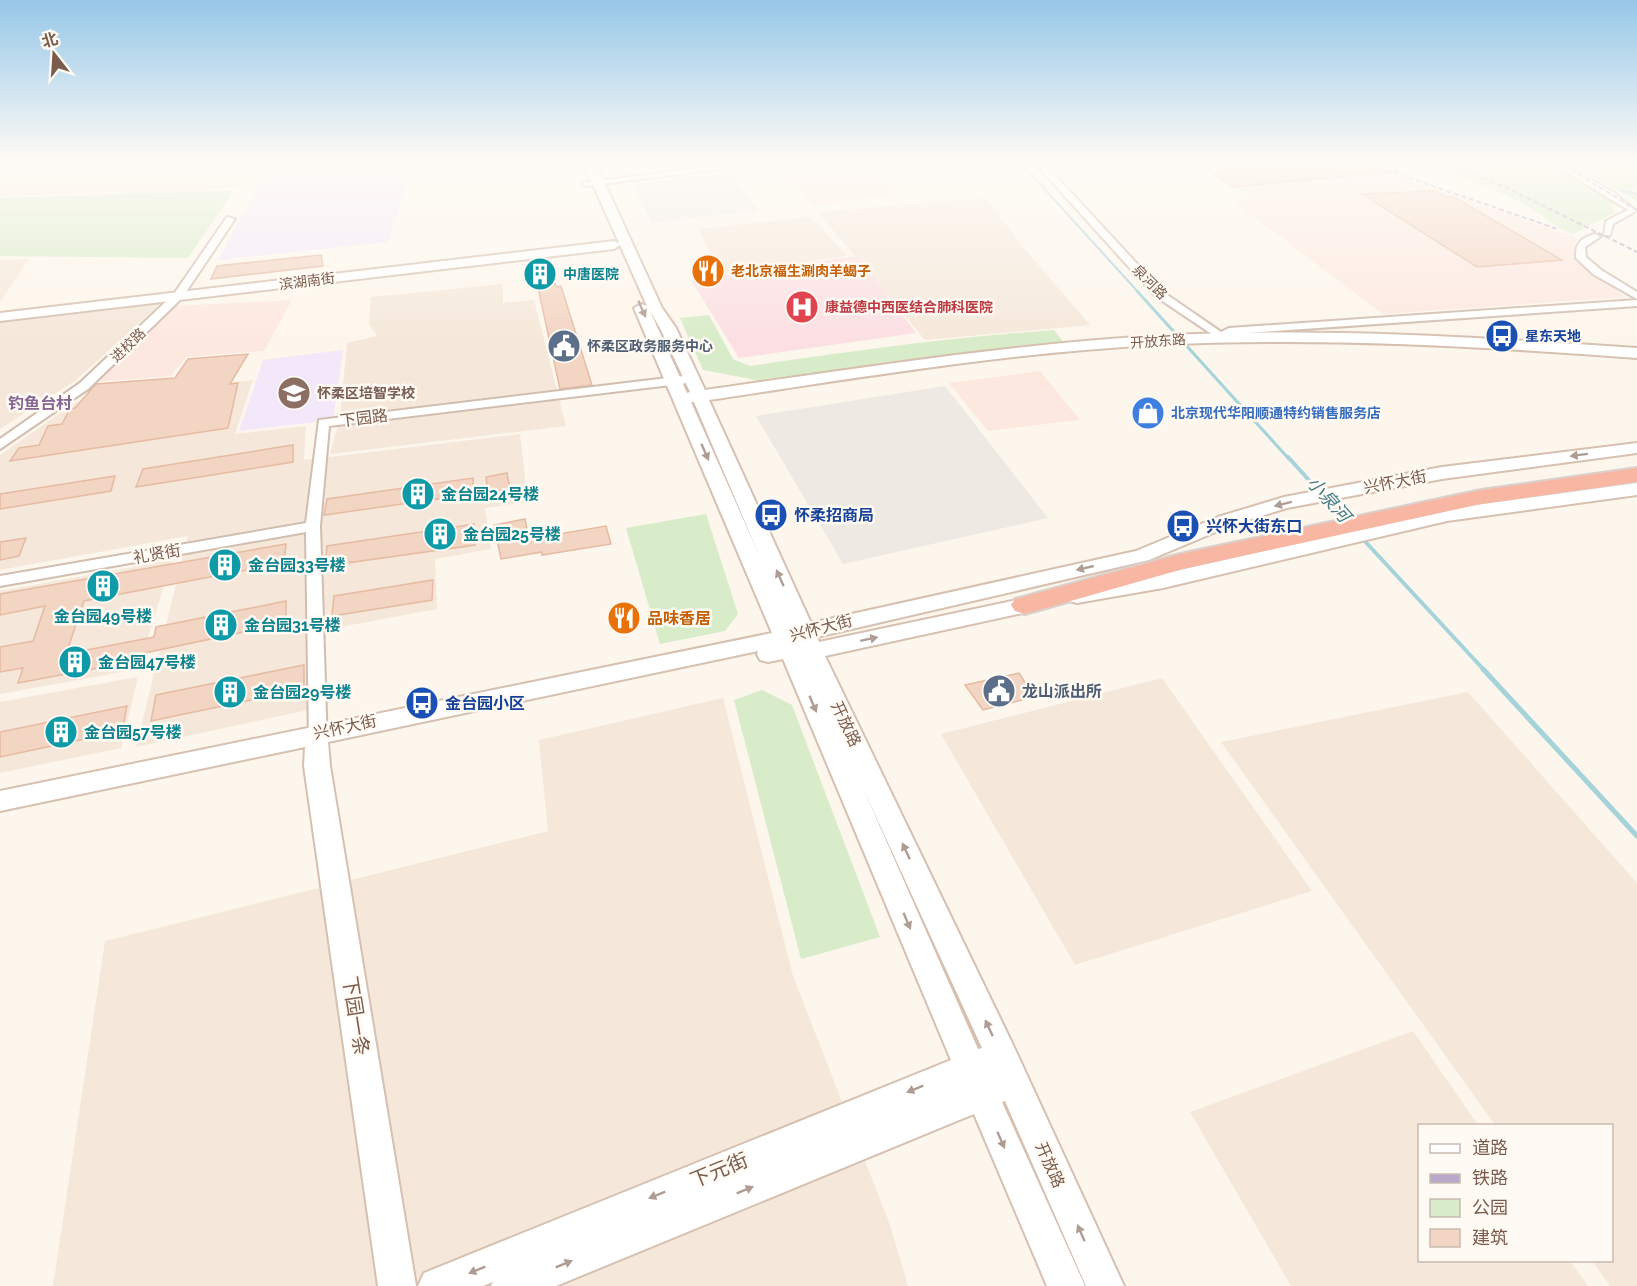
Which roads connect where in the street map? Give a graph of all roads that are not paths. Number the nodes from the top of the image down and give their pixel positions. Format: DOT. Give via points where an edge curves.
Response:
graph roads {
  1 [pos="228,222"];
  2 [pos="606,222"];
  3 [pos="612,222"];
  4 [pos="1093,222"];
  5 [pos="1610,222"];
  6 [pos="1607,233"];
  7 [pos="1595,237"];
  8 [pos="614,245"];
  9 [pos="178,296"];
  10 [pos="1637,296"];
  11 [pos="1637,303"];
  12 [pos="0,317"];
  13 [pos="1215,338"];
  14 [pos="1637,353"];
  15 [pos="687,389"];
  16 [pos="0,445"];
  17 [pos="1637,448"];
  18 [pos="1637,464"];
  19 [pos="1637,475"];
  20 [pos="1637,489"];
  21 [pos="314,526"];
  22 [pos="1142,556"];
  23 [pos="0,581"];
  24 [pos="1025,605"];
  25 [pos="798,642"];
  26 [pos="317,740"];
  27 [pos="0,801"];
  28 [pos="0,815"];
  29 [pos="1007,1069"];
  30 [pos="975,1080"];
  31 [pos="398,1286"];
  32 [pos="437,1286"];
  33 [pos="510,1286"];
  34 [pos="1066,1286"];
  35 [pos="1105,1286"];
  1 -- 9 [label="street, 进校路"];
  2 -- 8 [label="main road, 开放路"];
  3 -- 15 [label="main road, 开放路" via="668,328"];
  4 -- 13 [label="street, 泉河路" via="1160,294"];
  5 -- 6 [label="street"];
  7 -- 10 [label="street" via="1580,247 1581,258"];
  8 -- 9 [label="main road, 滨湖南街"];
  8 -- 15 [label="main road, 开放路, one-way"];
  9 -- 12 [label="main road, 滨湖南街"];
  9 -- 16 [label="street, 进校路" via="84,386"];
  11 -- 13 [label="street" via="1230,331"];
  13 -- 14 [label="main road, 开放东路" via="1490,344"];
  13 -- 15 [label="main road, 开放东路" via="932,362"];
  15 -- 21 [label="street, 下园路" via="322,423"];
  15 -- 25 [label="main road, 开放路"];
  17 -- 22 [label="main road, 兴怀大街, one-way" via="1442,473 1284,503 1225,521"];
  18 -- 22 [label="highway" via="1462,487"];
  19 -- 24 [label="highway" via="1481,497 1180,562"];
  20 -- 24 [label="main road, 兴怀大街" via="1447,515 1163,581"];
  21 -- 23 [label="street, 礼贤街"];
  21 -- 26 [label="street, 下园路"];
  22 -- 25 [label="main road, 兴怀大街, one-way"];
  25 -- 24 [label="main road, 兴怀大街, one-way"];
  25 -- 26 [label="main road, 兴怀大街" via="461,715"];
  29 -- 25 [label="main road, 开放路, one-way"];
  25 -- 30 [label="main road, 开放路, one-way"];
  26 -- 27 [label="main road, 兴怀大街"];
  26 -- 28 [label="main road, 兴怀大街"];
  26 -- 31 [label="main road, 下园一条" via="317,766"];
  29 -- 30 [label="main road, 下元街"];
  35 -- 29 [label="main road, 开放路, one-way"];
  30 -- 32 [label="main road, 下元街, one-way"];
  33 -- 30 [label="main road, 下元街, one-way"];
  30 -- 34 [label="main road, 开放路, one-way"];
}
